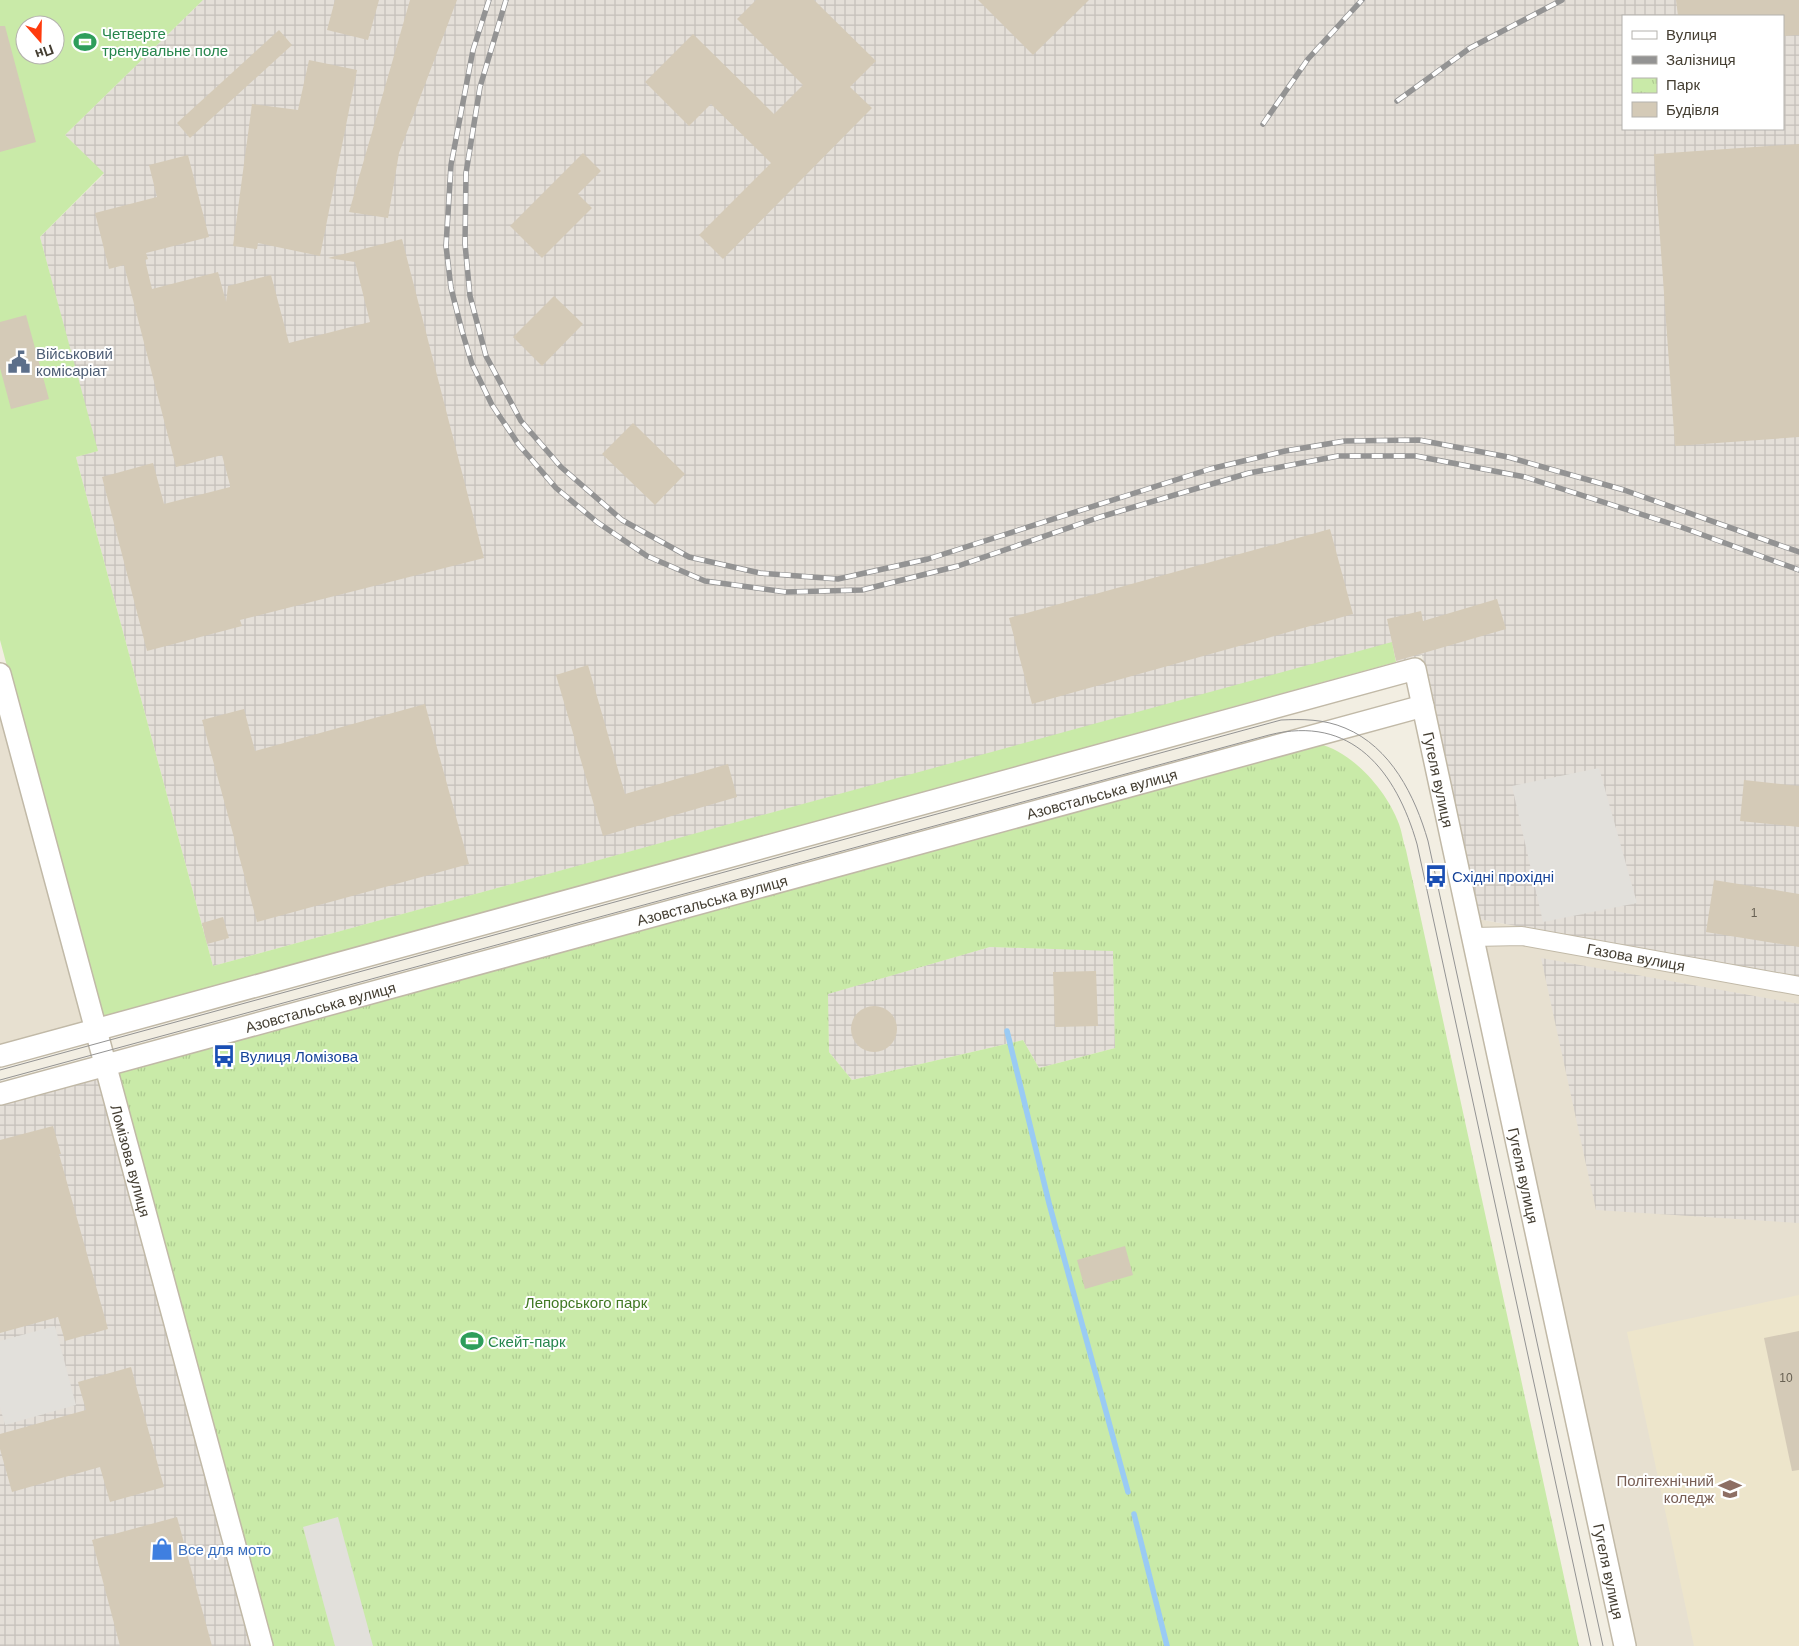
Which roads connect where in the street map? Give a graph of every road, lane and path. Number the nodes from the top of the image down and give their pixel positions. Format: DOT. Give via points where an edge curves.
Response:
graph roads {
  1 [pos="0,674"];
  2 [pos="1423,706"];
  3 [pos="1474,937"];
  4 [pos="1799,986"];
  5 [pos="96,1030"];
  6 [pos="0,1056"];
  7 [pos="106,1065"];
  8 [pos="0,1094"];
  9 [pos="262,1646"];
  10 [pos="1625,1646"];
  1 -- 5 [label="street, Ломізова вулиця"];
  2 -- 3 [label="street, Гугеля вулиця"];
  2 -- 5 [label="street, Гугеля вулиця" via="1415,669"];
  2 -- 7 [label="street, Азовстальська вулиця"];
  3 -- 4 [label="street, Газова вулиця" via="1522,936"];
  3 -- 10 [label="street, Гугеля вулиця"];
  5 -- 6 [label="street"];
  5 -- 7 [label="street, Ломізова вулиця"];
  7 -- 8 [label="street, Азовстальська вулиця"];
  7 -- 9 [label="street, Ломізова вулиця"];
}
